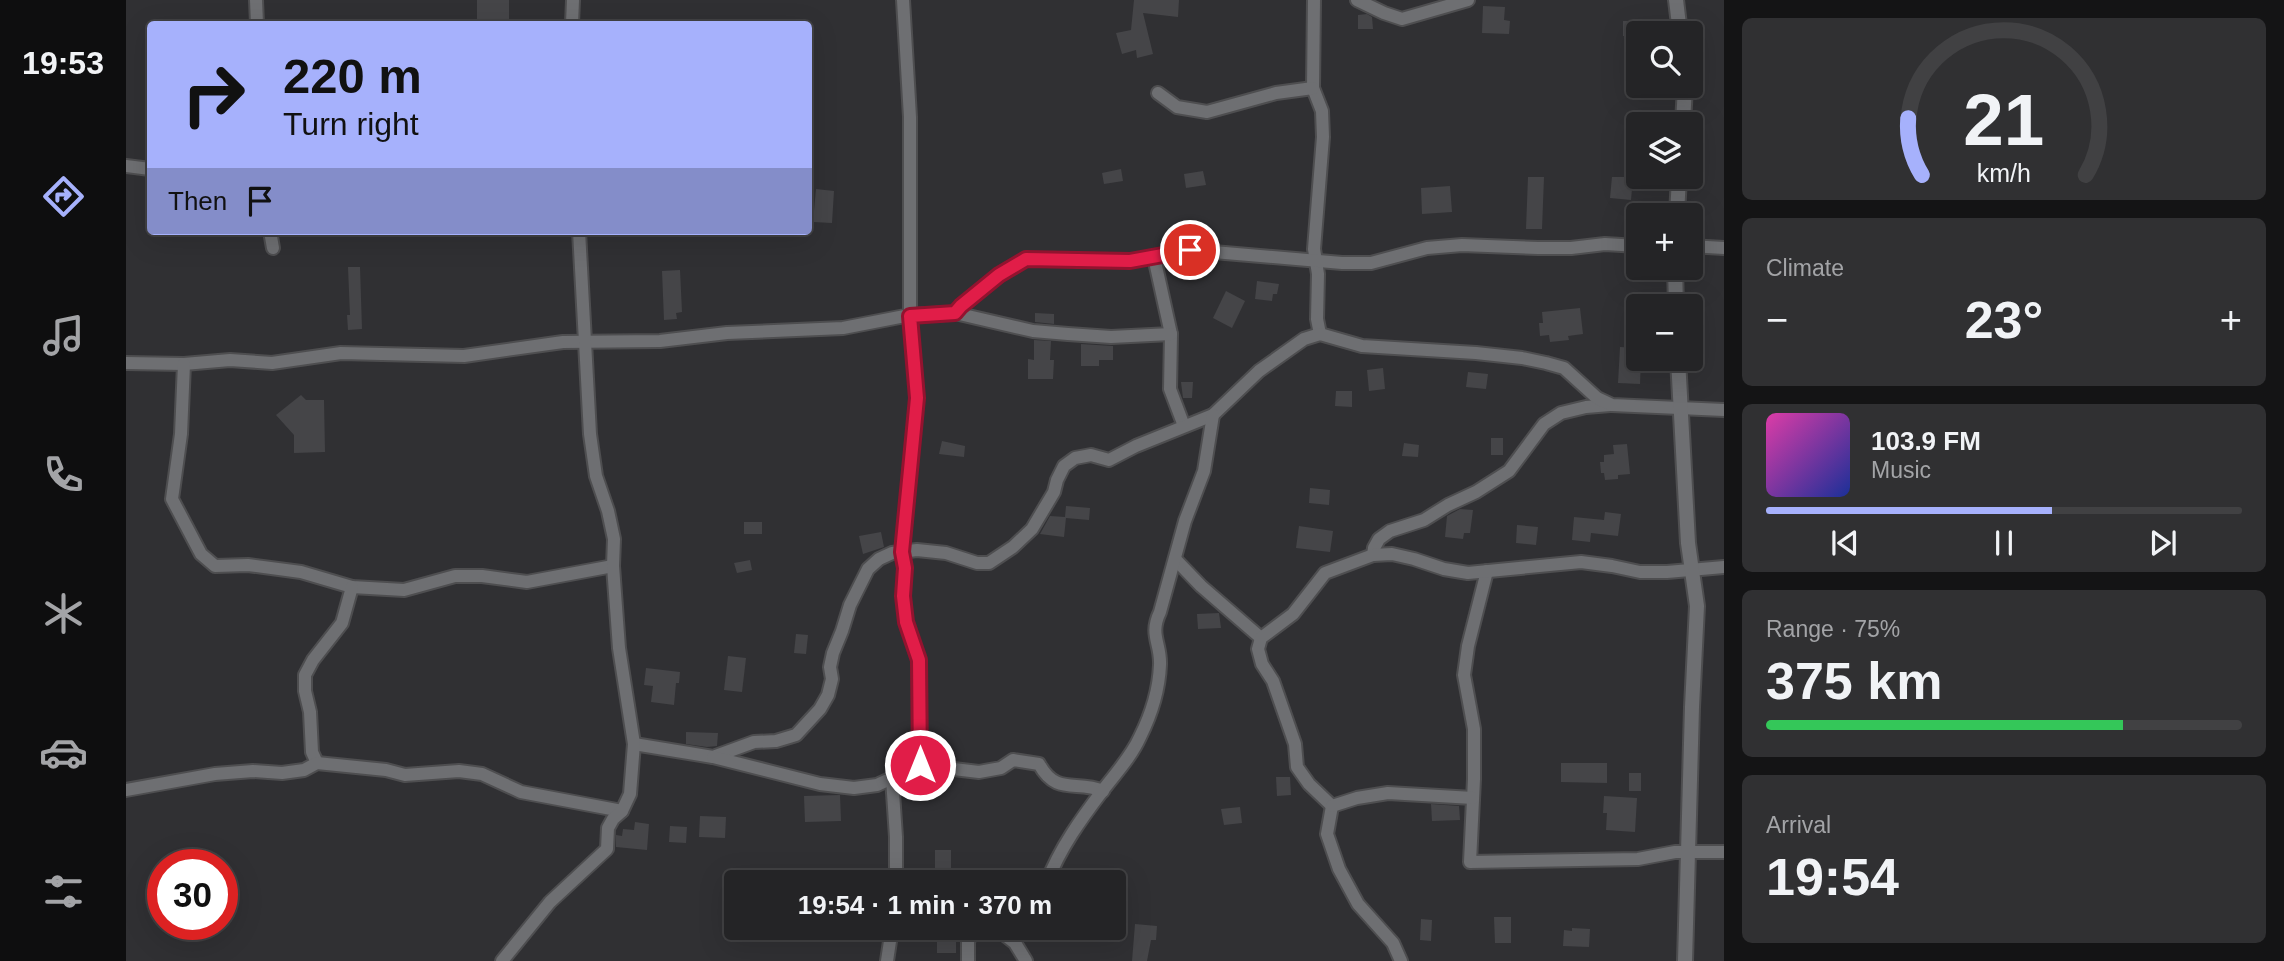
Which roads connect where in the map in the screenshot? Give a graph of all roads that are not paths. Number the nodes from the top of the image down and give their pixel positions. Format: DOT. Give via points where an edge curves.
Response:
graph roads {
  1 [pos="256,0"];
  2 [pos="573,0"];
  3 [pos="903,0"];
  4 [pos="1314,0"];
  5 [pos="1357,0"];
  6 [pos="1468,0"];
  7 [pos="1676,0"];
  8 [pos="257,21"];
  9 [pos="572,21"];
  10 [pos="1679,21"];
  11 [pos="1313,88"];
  12 [pos="1158,93"];
  13 [pos="126,166"];
  14 [pos="147,169"];
  15 [pos="271,235"];
  16 [pos="579,235"];
  17 [pos="1626,245"];
  18 [pos="1703,247"];
  19 [pos="273,248"];
  20 [pos="1724,248"];
  21 [pos="1154,257"];
  22 [pos="1316,261"];
  23 [pos="955,313"];
  24 [pos="910,316"];
  25 [pos="1171,334"];
  26 [pos="1320,334"];
  27 [pos="584,341"];
  28 [pos="126,363"];
  29 [pos="184,364"];
  30 [pos="1679,371"];
  31 [pos="1612,405"];
  32 [pos="1681,410"];
  33 [pos="1724,410"];
  34 [pos="1213,415"];
  35 [pos="1184,426"];
  36 [pos="902,552"];
  37 [pos="1373,555"];
  38 [pos="1175,559"];
  39 [pos="613,566"];
  40 [pos="1724,567"];
  41 [pos="1692,569"];
  42 [pos="1487,571"];
  43 [pos="352,587"];
  44 [pos="1261,638"];
  45 [pos="634,744"];
  46 [pos="713,757"];
  47 [pos="317,763"];
  48 [pos="920,765"];
  49 [pos="892,778"];
  50 [pos="126,790"];
  51 [pos="1103,791"];
  52 [pos="1473,798"];
  53 [pos="1332,806"];
  54 [pos="622,811"];
  55 [pos="1688,851"];
  56 [pos="1724,852"];
  57 [pos="896,870"];
  58 [pos="1053,870"];
  59 [pos="890,940"];
  60 [pos="968,940"];
  61 [pos="1011,940"];
  62 [pos="502,961"];
  63 [pos="887,961"];
  64 [pos="968,961"];
  65 [pos="1027,961"];
  66 [pos="1401,961"];
  67 [pos="1685,961"];
  1 -- 8 [label="street"];
  2 -- 9 [label="street"];
  3 -- 24 [label="street"];
  4 -- 11 [label="street"];
  5 -- 6 [label="street" via="1402,19"];
  7 -- 10 [label="street"];
  11 -- 12 [label="street" via="1207,112 1177,107"];
  11 -- 22 [label="street" via="1322,111 1323,137"];
  13 -- 14 [label="street"];
  15 -- 19 [label="street"];
  16 -- 27 [label="street"];
  17 -- 22 [label="street" via="1462,245 1427,248 1371,263"];
  18 -- 20 [label="street"];
  21 -- 22 [label="street" via="1190,250"];
  21 -- 23 [label="street" via="1130,261 1026,259 999,275"];
  21 -- 25 [label="street"];
  22 -- 26 [label="street"];
  23 -- 24 [label="street"];
  23 -- 25 [label="street" via="1045,332 1111,337"];
  24 -- 27 [label="street" via="843,328 660,341"];
  24 -- 36 [label="street" via="917,398"];
  25 -- 35 [label="street" via="1170,389"];
  26 -- 31 [label="street" via="1362,346 1476,353 1546,363 1564,368 1597,398"];
  26 -- 34 [label="street" via="1304,339 1259,372"];
  27 -- 29 [label="street" via="464,355 341,353 272,363"];
  27 -- 39 [label="street" via="590,434 614,540"];
  28 -- 29 [label="street"];
  29 -- 43 [label="street" via="172,499 201,554 215,566 301,572"];
  30 -- 32 [label="street"];
  31 -- 32 [label="street"];
  31 -- 37 [label="street" via="1561,413 1544,424 1509,471 1424,520 1390,531 1379,539"];
  32 -- 33 [label="street"];
  32 -- 41 [label="street"];
  34 -- 35 [label="street"];
  34 -- 38 [label="street" via="1205,471"];
  35 -- 36 [label="street" via="1110,460 1091,455 1075,458 1064,466 1032,529 989,563 933,551"];
  36 -- 46 [label="street" via="879,559 858,586 833,653 828,695 808,723 796,735 754,742"];
  36 -- 48 [label="street" via="906,622 919,660"];
  37 -- 42 [label="street" via="1403,556 1468,573"];
  37 -- 44 [label="street" via="1325,573 1293,614"];
  38 -- 44 [label="street"];
  38 -- 51 [label="street" via="1154,624 1160,661 1157,694 1131,754"];
  39 -- 43 [label="street" via="527,582 455,576 413,589"];
  39 -- 45 [label="street" via="619,648"];
  40 -- 41 [label="street"];
  41 -- 42 [label="street" via="1640,572 1581,562"];
  41 -- 55 [label="street" via="1698,606"];
  42 -- 52 [label="street" via="1464,675 1474,729"];
  43 -- 47 [label="street" via="342,623 305,675"];
  44 -- 53 [label="street" via="1262,664 1273,681 1295,744 1297,766"];
  45 -- 46 [label="street"];
  45 -- 54 [label="street" via="630,794"];
  46 -- 49 [label="street" via="854,788"];
  47 -- 50 [label="street" via="304,770 215,774"];
  47 -- 54 [label="street" via="405,775 482,774 521,792"];
  48 -- 49 [label="street"];
  48 -- 51 [label="street" via="979,772 1013,760 1039,764 1045,775 1065,787"];
  49 -- 57 [label="street"];
  51 -- 58 [label="street" via="1065,844"];
  52 -- 53 [label="street" via="1388,793"];
  52 -- 55 [label="street" via="1470,862 1638,859"];
  53 -- 66 [label="street" via="1327,835 1339,869 1357,904 1393,943"];
  54 -- 62 [label="street" via="608,828 607,849 550,902"];
  55 -- 56 [label="street"];
  55 -- 67 [label="street"];
  59 -- 63 [label="street"];
  60 -- 64 [label="street"];
  61 -- 65 [label="street"];
}
